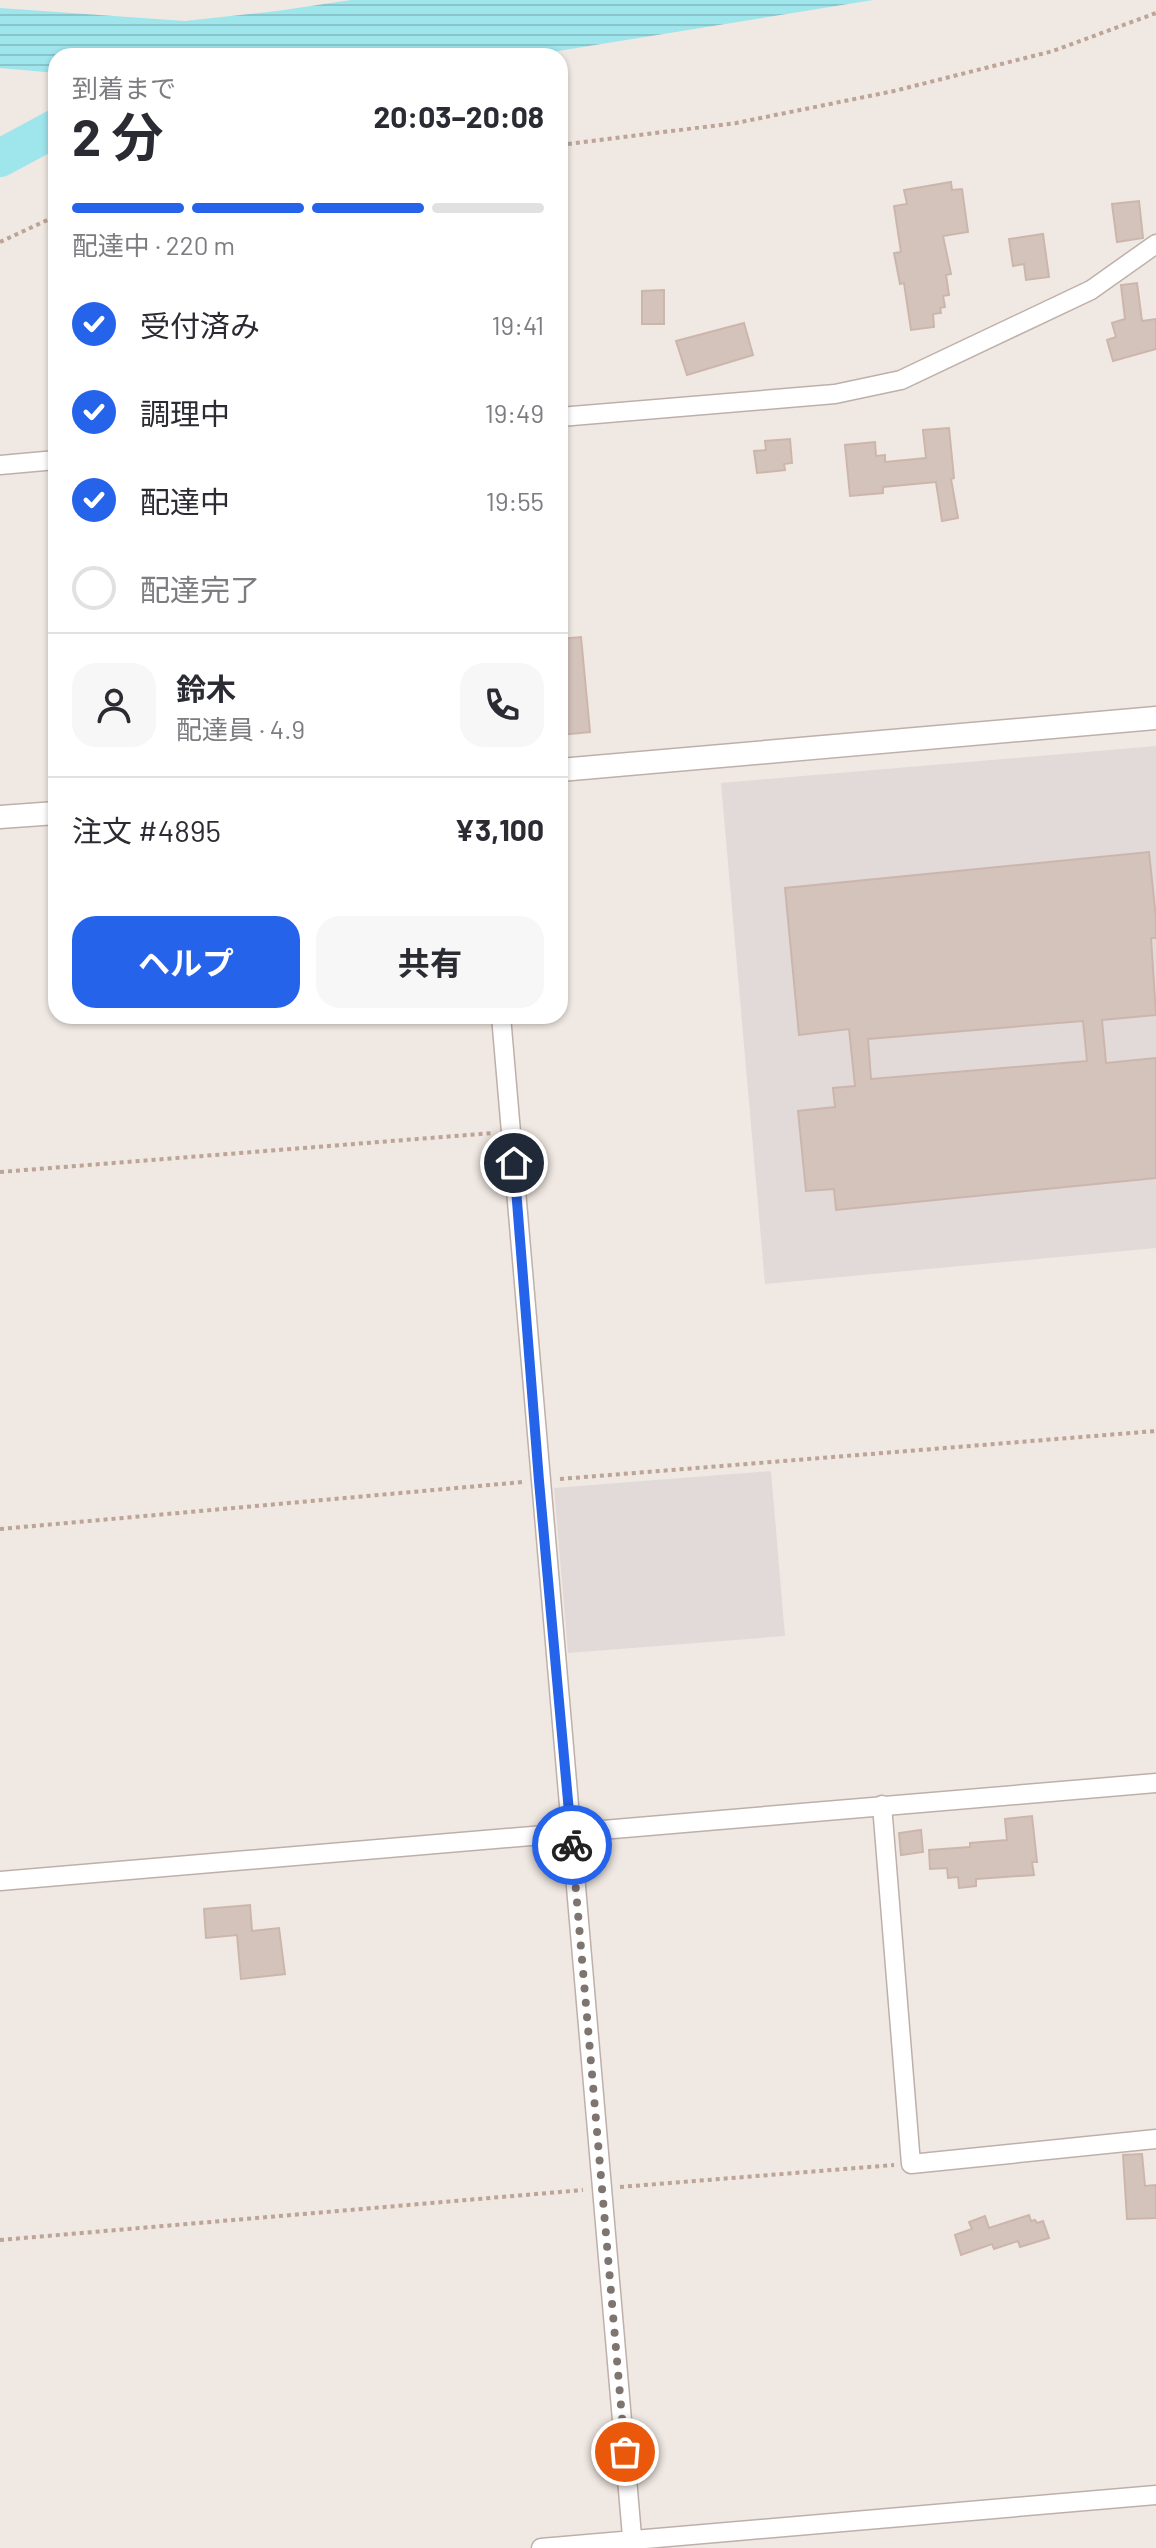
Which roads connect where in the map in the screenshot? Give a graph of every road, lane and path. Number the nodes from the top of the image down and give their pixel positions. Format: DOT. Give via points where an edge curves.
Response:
graph roads {
  1 [pos="1156,13"];
  2 [pos="568,144"];
  3 [pos="48,220"];
  4 [pos="0,242"];
  5 [pos="1156,244"];
  6 [pos="568,416"];
  7 [pos="48,461"];
  8 [pos="0,465"];
  9 [pos="1156,718"];
  10 [pos="568,769"];
  11 [pos="48,814"];
  12 [pos="0,817"];
  13 [pos="502,1024"];
  14 [pos="512,1131"];
  15 [pos="0,1172"];
  16 [pos="1156,1431"];
  17 [pos="539,1481"];
  18 [pos="0,1529"];
  19 [pos="1156,1783"];
  20 [pos="882,1805"];
  21 [pos="571,1833"];
  22 [pos="0,1881"];
  23 [pos="1156,2139"];
  24 [pos="911,2164"];
  25 [pos="603,2189"];
  26 [pos="0,2240"];
  27 [pos="1156,2495"];
  28 [pos="633,2544"];
  29 [pos="541,2548"];
  1 -- 2 [label="path" via="1053,51 894,91 736,123"];
  3 -- 4 [label="path"];
  5 -- 6 [label="street" via="1091,290 901,380 835,394"];
  7 -- 8 [label="street"];
  9 -- 10 [label="street"];
  11 -- 12 [label="street"];
  13 -- 14 [label="street"];
  14 -- 15 [label="path"];
  14 -- 17 [label="street"];
  16 -- 17 [label="path"];
  17 -- 18 [label="path"];
  17 -- 21 [label="street"];
  19 -- 20 [label="street"];
  20 -- 21 [label="street"];
  20 -- 24 [label="street"];
  21 -- 22 [label="street"];
  21 -- 25 [label="street"];
  23 -- 24 [label="street"];
  24 -- 25 [label="path"];
  25 -- 26 [label="path"];
  25 -- 28 [label="street"];
  27 -- 28 [label="street"];
  28 -- 29 [label="street"];
}
